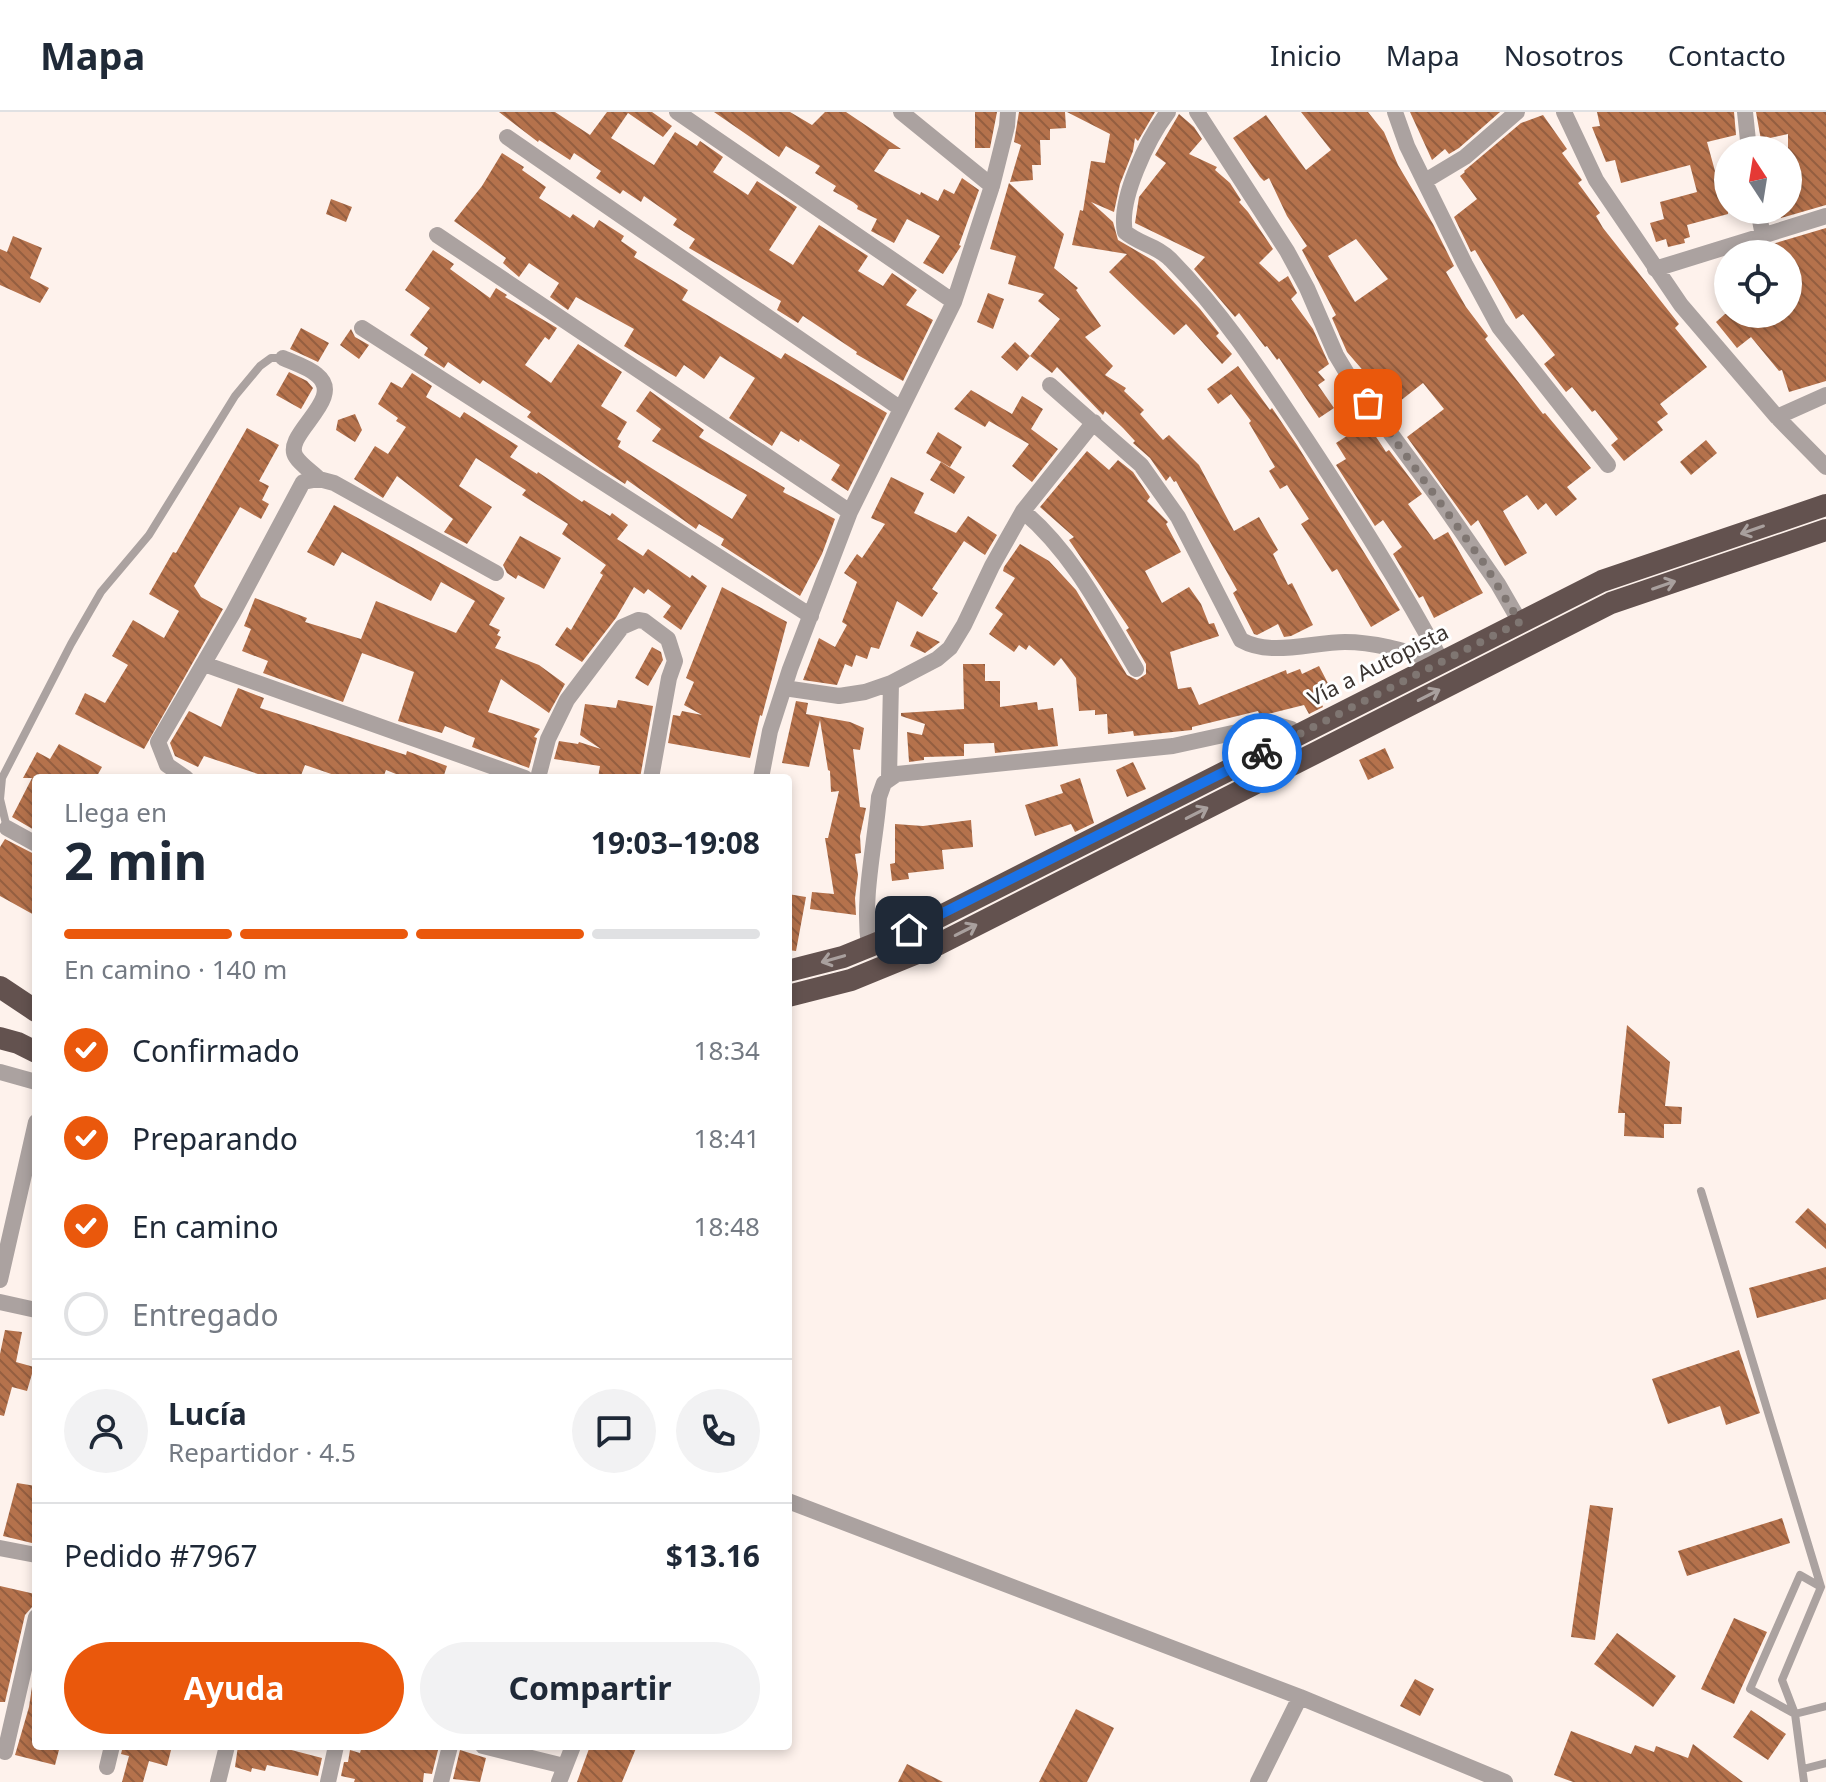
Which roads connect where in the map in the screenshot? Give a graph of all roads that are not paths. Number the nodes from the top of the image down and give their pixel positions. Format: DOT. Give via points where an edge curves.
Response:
graph roads {
  1 [pos="677,112"];
  2 [pos="901,112"];
  3 [pos="1008,112"];
  4 [pos="1168,112"];
  5 [pos="1197,112"];
  6 [pos="1395,112"];
  7 [pos="1517,112"];
  8 [pos="1564,112"];
  9 [pos="1745,112"];
  10 [pos="1748,136"];
  11 [pos="507,137"];
  12 [pos="1425,181"];
  13 [pos="992,186"];
  14 [pos="1826,216"];
  15 [pos="1761,224"];
  16 [pos="437,235"];
  17 [pos="1763,236"];
  18 [pos="1655,269"];
  19 [pos="954,302"];
  20 [pos="362,328"];
  21 [pos="283,358"];
  22 [pos="1050,385"];
  23 [pos="1826,395"];
  24 [pos="901,409"];
  25 [pos="1777,417"];
  26 [pos="1094,422"];
  27 [pos="1608,465"];
  28 [pos="1826,467"];
  29 [pos="319,479"];
  30 [pos="1826,505"];
  31 [pos="1023,511"];
  32 [pos="850,512"];
  33 [pos="1826,530"];
  34 [pos="496,573"];
  35 [pos="811,616"];
  36 [pos="1520,622"];
  37 [pos="1442,662"];
  38 [pos="204,664"];
  39 [pos="1136,669"];
  40 [pos="891,683"];
  41 [pos="784,688"];
  42 [pos="1297,735"];
  43 [pos="180,774"];
  44 [pos="514,774"];
  45 [pos="539,774"];
  46 [pos="652,774"];
  47 [pos="762,774"];
  48 [pos="889,778"];
  49 [pos="7,828"];
  50 [pos="32,842"];
  51 [pos="869,946"];
  52 [pos="792,970"];
  53 [pos="792,995"];
  54 [pos="0,1072"];
  55 [pos="32,1081"];
  56 [pos="32,1140"];
  57 [pos="1701,1191"];
  58 [pos="0,1280"];
  59 [pos="0,1302"];
  60 [pos="32,1309"];
  61 [pos="792,1503"];
  62 [pos="0,1548"];
  63 [pos="32,1554"];
  64 [pos="1821,1587"];
  65 [pos="32,1634"];
  66 [pos="1300,1697"];
  67 [pos="1826,1706"];
  68 [pos="1795,1714"];
  69 [pos="111,1750"];
  70 [pos="226,1750"];
  71 [pos="335,1750"];
  72 [pos="449,1750"];
  73 [pos="494,1750"];
  74 [pos="571,1750"];
  75 [pos="5,1752"];
  76 [pos="1826,1763"];
  77 [pos="107,1767"];
  78 [pos="1803,1769"];
  79 [pos="561,1774"];
  80 [pos="218,1782"];
  81 [pos="328,1782"];
  82 [pos="441,1782"];
  83 [pos="1258,1782"];
  84 [pos="1505,1782"];
  85 [pos="1804,1782"];
  1 -- 19 [label="street"];
  2 -- 13 [label="street"];
  3 -- 13 [label="street"];
  4 -- 37 [label="street" via="1137,169 1124,213 1125,232 1170,259 1232,329 1348,502"];
  5 -- 36 [label="street" via="1287,251 1351,380"];
  6 -- 12 [label="street"];
  7 -- 12 [label="street" via="1465,157"];
  8 -- 18 [label="street" via="1596,180"];
  9 -- 10 [label="street"];
  11 -- 24 [label="street"];
  12 -- 27 [label="street" via="1499,327"];
  13 -- 19 [label="street"];
  14 -- 17 [label="street"];
  15 -- 17 [label="street"];
  16 -- 32 [label="street"];
  17 -- 18 [label="street"];
  18 -- 25 [label="street"];
  19 -- 24 [label="street"];
  20 -- 35 [label="street"];
  21 -- 29 [label="street" via="319,376 325,385 294,449"];
  21 -- 49 [label="lane" via="260,366 235,396 149,535 101,592 2,778 0,799"];
  22 -- 26 [label="street"];
  23 -- 25 [label="street"];
  24 -- 32 [label="street"];
  25 -- 28 [label="street"];
  26 -- 31 [label="street"];
  26 -- 37 [label="street" via="1141,465 1178,517 1241,640 1253,647 1376,645"];
  29 -- 34 [label="street"];
  29 -- 38 [label="street" via="303,482 298,489"];
  30 -- 36 [label="highway, Vía a Autopista, one-way" via="1602,581"];
  31 -- 39 [label="street" via="1066,556"];
  31 -- 40 [label="street" via="950,648"];
  32 -- 35 [label="street"];
  53 -- 33 [label="highway, one-way" via="851,980 939,944 1611,603"];
  35 -- 41 [label="street"];
  36 -- 37 [label="highway, Vía a Autopista"];
  37 -- 42 [label="highway, Vía a Autopista"];
  38 -- 43 [label="street" via="158,742 167,765"];
  38 -- 44 [label="street"];
  40 -- 41 [label="street" via="839,696"];
  40 -- 48 [label="street"];
  41 -- 47 [label="street"];
  42 -- 48 [label="street" via="1274,724 1173,746"];
  42 -- 51 [label="highway, Vía a Autopista" via="929,922"];
  45 -- 46 [label="street" via="548,739 573,691 622,627 638,620 668,639 675,661"];
  48 -- 51 [label="street" via="879,797 867,900"];
  49 -- 50 [label="street"];
  51 -- 52 [label="highway, Vía a Autopista, one-way"];
  54 -- 55 [label="street"];
  56 -- 58 [label="street"];
  57 -- 64 [label="lane"];
  59 -- 60 [label="street"];
  61 -- 66 [label="street"];
  62 -- 63 [label="street"];
  64 -- 68 [label="lane" via="1782,1680"];
  64 -- 68 [label="lane" via="1800,1575 1750,1689"];
  65 -- 75 [label="street"];
  66 -- 83 [label="street"];
  66 -- 84 [label="street"];
  67 -- 68 [label="lane"];
  68 -- 78 [label="lane"];
  69 -- 77 [label="street"];
  70 -- 80 [label="street"];
  71 -- 81 [label="street"];
  72 -- 82 [label="street"];
  73 -- 79 [label="street"];
  74 -- 79 [label="street"];
  76 -- 78 [label="lane"];
  78 -- 85 [label="lane"];
}
